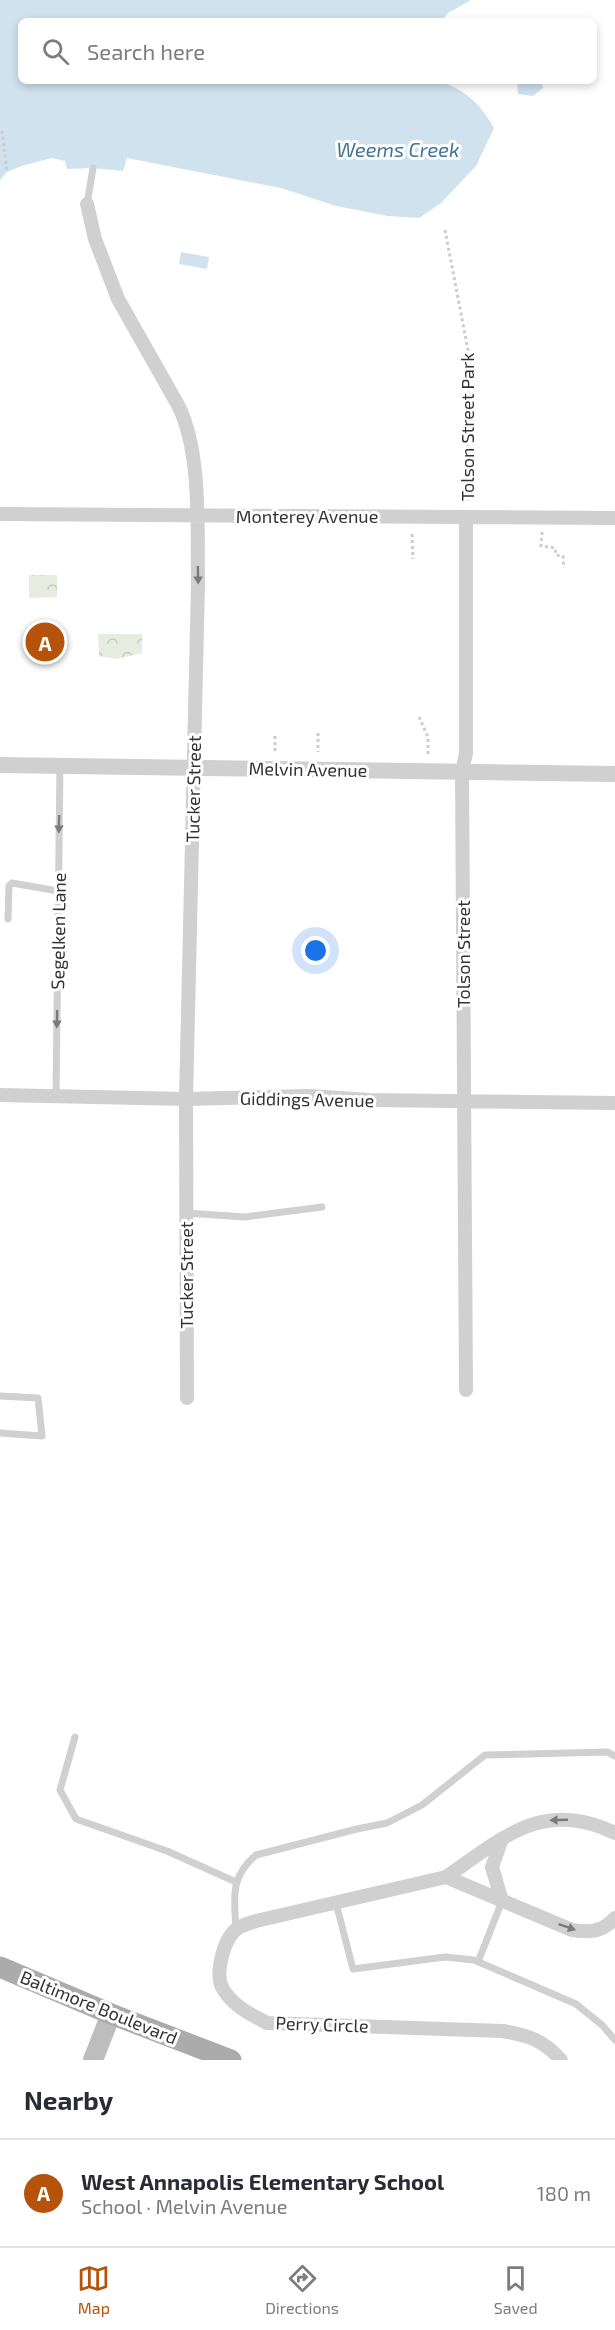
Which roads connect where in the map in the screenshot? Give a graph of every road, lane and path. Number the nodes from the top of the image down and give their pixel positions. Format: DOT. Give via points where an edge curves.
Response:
graph roads {
  1 [pos="2,131"];
  2 [pos="93,168"];
  3 [pos="7,172"];
  4 [pos="87,204"];
  5 [pos="445,230"];
  6 [pos="0,514"];
  7 [pos="197,516"];
  8 [pos="466,517"];
  9 [pos="615,518"];
  10 [pos="542,532"];
  11 [pos="412,534"];
  12 [pos="413,559"];
  13 [pos="564,568"];
  14 [pos="419,717"];
  15 [pos="318,733"];
  16 [pos="275,735"];
  17 [pos="275,751"];
  18 [pos="318,752"];
  19 [pos="428,754"];
  20 [pos="0,765"];
  21 [pos="60,765"];
  22 [pos="194,768"];
  23 [pos="462,772"];
  24 [pos="615,774"];
  25 [pos="58,891"];
  26 [pos="8,919"];
  27 [pos="0,1095"];
  28 [pos="56,1096"];
  29 [pos="186,1099"];
  30 [pos="464,1101"];
  31 [pos="615,1103"];
  32 [pos="321,1207"];
  33 [pos="186,1213"];
  34 [pos="466,1390"];
  35 [pos="0,1396"];
  36 [pos="187,1398"];
  37 [pos="0,1433"];
  38 [pos="75,1737"];
  39 [pos="615,1756"];
  40 [pos="615,1833"];
  41 [pos="501,1839"];
  42 [pos="446,1877"];
  43 [pos="236,1882"];
  44 [pos="502,1901"];
  45 [pos="336,1903"];
  46 [pos="615,1918"];
  47 [pos="236,1929"];
  48 [pos="478,1962"];
  49 [pos="0,1967"];
  50 [pos="111,2014"];
  51 [pos="615,2040"];
  52 [pos="93,2060"];
  53 [pos="231,2060"];
  54 [pos="561,2060"];
  1 -- 3 [label="path"];
  2 -- 4 [label="lane"];
  4 -- 7 [label="street, Tucker Street" via="95,239 118,298 187,422 192,440"];
  5 -- 8 [label="path, Tolson Street Park" via="468,350"];
  6 -- 7 [label="street, Monterey Avenue"];
  7 -- 8 [label="street, Monterey Avenue"];
  7 -- 22 [label="street, Tucker Street, one-way"];
  8 -- 9 [label="street, Monterey Avenue"];
  8 -- 23 [label="street, Tolson Street" via="466,753"];
  10 -- 13 [label="path" via="541,546 555,548 556,555 563,556"];
  11 -- 12 [label="path"];
  14 -- 19 [label="path" via="427,734"];
  15 -- 18 [label="path"];
  16 -- 17 [label="path"];
  20 -- 21 [label="street, Melvin Avenue"];
  21 -- 22 [label="street, Melvin Avenue"];
  21 -- 25 [label="lane, Segelken Lane, one-way"];
  22 -- 23 [label="street, Melvin Avenue"];
  22 -- 29 [label="street, Tucker Street"];
  23 -- 24 [label="street, Melvin Avenue"];
  23 -- 30 [label="street, Tolson Street"];
  25 -- 26 [label="lane" via="12,883"];
  25 -- 28 [label="lane, Segelken Lane, one-way"];
  27 -- 28 [label="street, Giddings Avenue"];
  28 -- 29 [label="street, Giddings Avenue"];
  29 -- 30 [label="street, Giddings Avenue" via="310,1096"];
  29 -- 33 [label="street, Tucker Street"];
  30 -- 31 [label="street, Giddings Avenue"];
  30 -- 34 [label="street, Tolson Street"];
  32 -- 33 [label="lane" via="245,1217"];
  33 -- 36 [label="street, Tucker Street"];
  35 -- 37 [label="lane" via="38,1398 42,1436"];
  38 -- 43 [label="lane" via="60,1790 76,1819 167,1851"];
  39 -- 43 [label="lane" via="607,1752 485,1755 422,1805 387,1823 256,1855 243,1866"];
  40 -- 41 [label="street, one-way" via="594,1823 562,1819 537,1822"];
  41 -- 42 [label="street"];
  41 -- 44 [label="street" via="492,1867"];
  42 -- 44 [label="street"];
  42 -- 45 [label="street"];
  43 -- 47 [label="lane"];
  44 -- 46 [label="street, one-way" via="572,1930 592,1933"];
  44 -- 48 [label="lane"];
  45 -- 47 [label="street"];
  45 -- 48 [label="lane" via="353,1969 445,1957"];
  47 -- 54 [label="street, Perry Circle" via="224,1948 219,1968 222,1988 241,2010 267,2023 503,2031 530,2036 550,2047"];
  48 -- 51 [label="lane" via="576,2004"];
  49 -- 50 [label="main road, Baltimore Boulevard"];
  50 -- 52 [label="main road"];
  50 -- 53 [label="main road, Baltimore Boulevard"];
}
